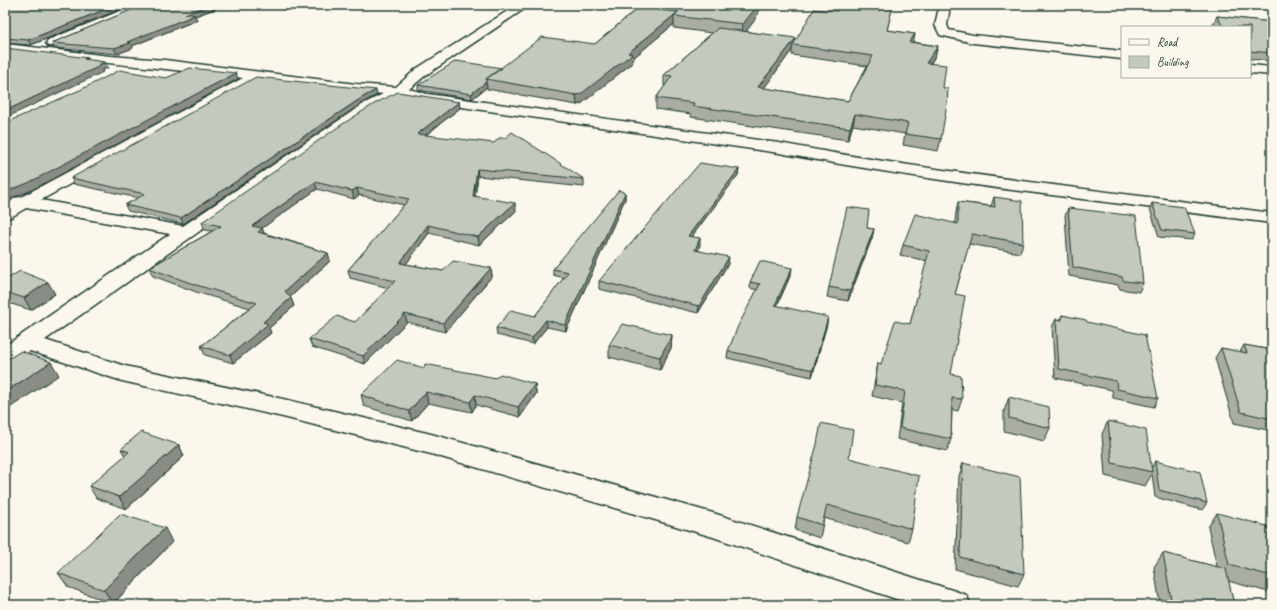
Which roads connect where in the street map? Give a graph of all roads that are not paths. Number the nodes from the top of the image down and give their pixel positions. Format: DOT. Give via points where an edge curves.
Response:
graph roads {
  1 [pos="144,5"];
  2 [pos="524,5"];
  3 [pos="943,5"];
  4 [pos="5,48"];
  5 [pos="32,51"];
  6 [pos="1121,56"];
  7 [pos="5,62"];
  8 [pos="135,62"];
  9 [pos="1251,69"];
  10 [pos="1272,71"];
  11 [pos="116,72"];
  12 [pos="258,75"];
  13 [pos="398,92"];
  14 [pos="5,200"];
  15 [pos="26,203"];
  16 [pos="5,213"];
  17 [pos="1272,218"];
  18 [pos="187,232"];
  19 [pos="27,342"];
  20 [pos="5,357"];
  21 [pos="955,605"];
  1 -- 5 [label="street"];
  2 -- 13 [label="street" via="421,72"];
  3 -- 6 [label="street" via="941,25 944,33 973,39"];
  4 -- 5 [label="street"];
  5 -- 7 [label="street"];
  5 -- 8 [label="street"];
  8 -- 11 [label="street"];
  8 -- 12 [label="street"];
  9 -- 10 [label="street"];
  12 -- 13 [label="street"];
  12 -- 15 [label="street"];
  13 -- 17 [label="street" via="966,178"];
  13 -- 18 [label="street" via="364,110"];
  14 -- 15 [label="street"];
  15 -- 16 [label="street"];
  15 -- 18 [label="street"];
  18 -- 19 [label="street"];
  19 -- 20 [label="street"];
  19 -- 21 [label="street" via="122,372 431,444 713,525"];
}
